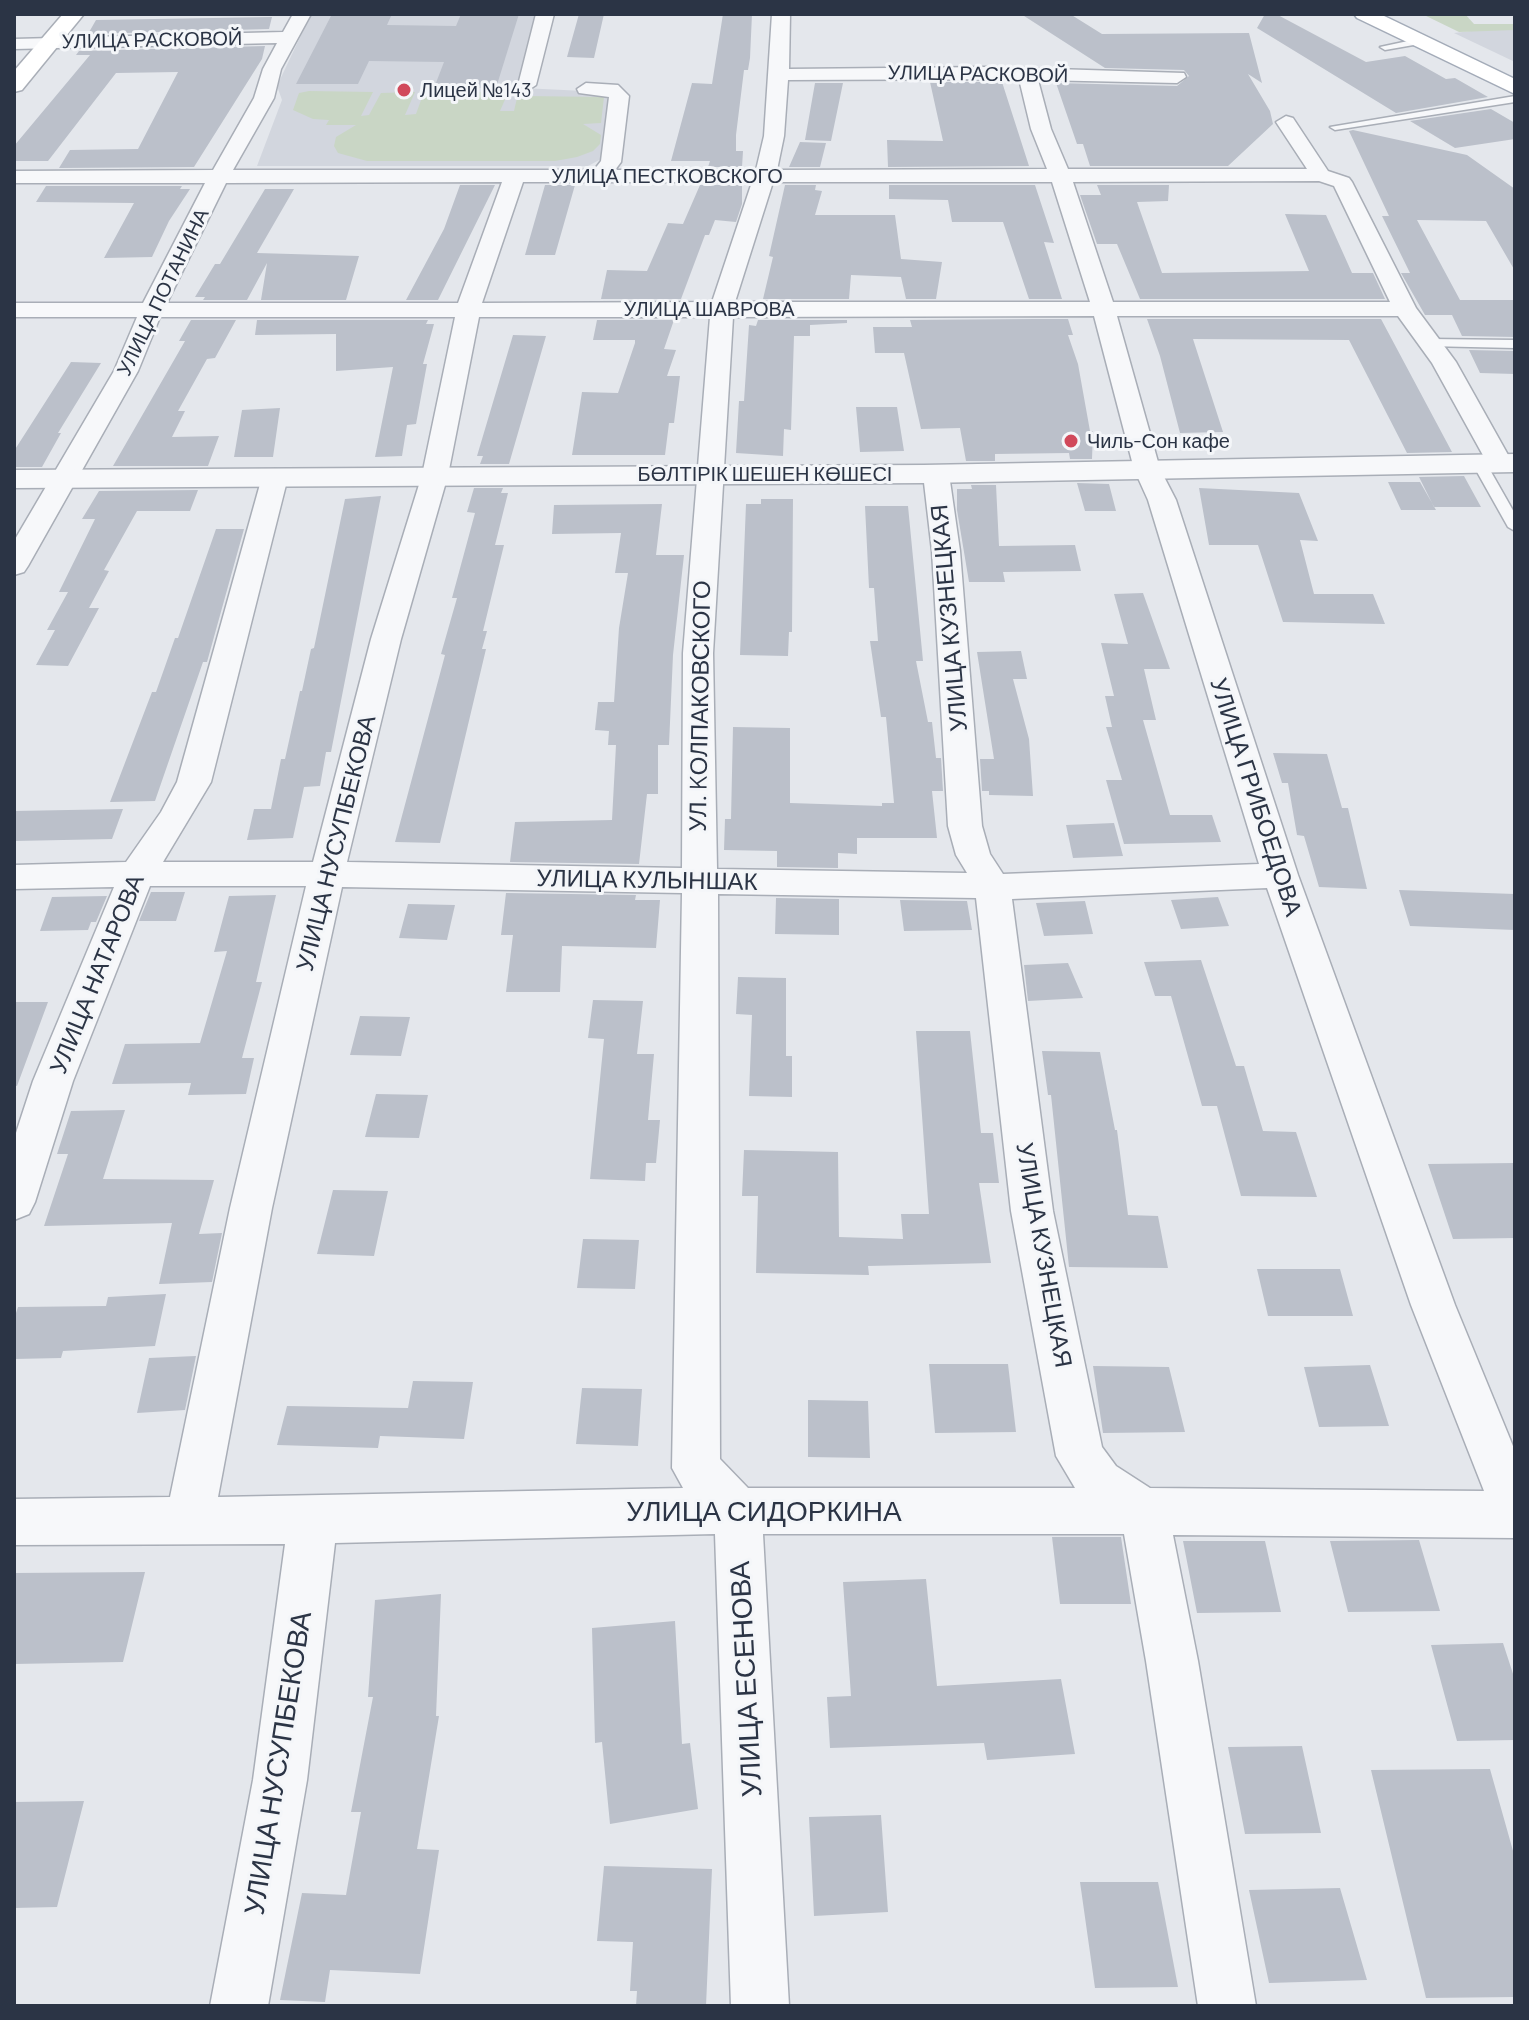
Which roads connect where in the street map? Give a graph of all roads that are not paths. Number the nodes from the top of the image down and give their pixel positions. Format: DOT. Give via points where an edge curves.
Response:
graph roads {
  1 [pos="74,14"];
  2 [pos="302,14"];
  3 [pos="545,14"];
  4 [pos="781,14"];
  5 [pos="1371,16"];
  6 [pos="290,37"];
  7 [pos="1422,41"];
  8 [pos="50,42"];
  9 [pos="14,44"];
  10 [pos="1385,47"];
  11 [pos="779,75"];
  12 [pos="1027,75"];
  13 [pos="1177,77"];
  14 [pos="14,85"];
  15 [pos="527,85"];
  16 [pos="1515,87"];
  17 [pos="586,89"];
  18 [pos="1515,99"];
  19 [pos="1286,122"];
  20 [pos="1335,127"];
  21 [pos="1321,175"];
  22 [pos="219,176"];
  23 [pos="515,176"];
  24 [pos="600,176"];
  25 [pos="765,176"];
  26 [pos="14,177"];
  27 [pos="1061,178"];
  28 [pos="468,308"];
  29 [pos="152,309"];
  30 [pos="722,309"];
  31 [pos="1405,309"];
  32 [pos="14,310"];
  33 [pos="1104,310"];
  34 [pos="1430,343"];
  35 [pos="1515,344"];
  36 [pos="1497,462"];
  37 [pos="1147,469"];
  38 [pos="710,474"];
  39 [pos="936,474"];
  40 [pos="435,475"];
  41 [pos="275,477"];
  42 [pos="66,478"];
  43 [pos="14,479"];
  44 [pos="1515,527"];
  45 [pos="14,566"];
  46 [pos="138,874"];
  47 [pos="327,874"];
  48 [pos="1280,875"];
  49 [pos="14,877"];
  50 [pos="697,880"];
  51 [pos="992,885"];
  52 [pos="14,1202"];
  53 [pos="738,1511"];
  54 [pos="1144,1511"];
  55 [pos="1515,1512"];
  56 [pos="190,1519"];
  57 [pos="313,1520"];
  58 [pos="14,1522"];
  59 [pos="239,2006"];
  60 [pos="760,2006"];
  61 [pos="1227,2006"];
  1 -- 8 [label="main road"];
  2 -- 6 [label="street, УЛИЦА ПОТАНИНА"];
  3 -- 15 [label="street"];
  4 -- 11 [label="street"];
  5 -- 7 [label="main road"];
  6 -- 8 [label="street, УЛИЦА РАСКОВОЙ"];
  6 -- 22 [label="street, УЛИЦА ПОТАНИНА" via="272,69 264,98"];
  7 -- 10 [label="lane"];
  7 -- 16 [label="main road"];
  8 -- 9 [label="street, УЛИЦА РАСКОВОЙ"];
  8 -- 14 [label="main road"];
  11 -- 12 [label="street, УЛИЦА РАСКОВОЙ"];
  11 -- 25 [label="street"];
  12 -- 13 [label="street, УЛИЦА РАСКОВОЙ"];
  12 -- 27 [label="street, УЛИЦА ГРИБОЕДОВА"];
  17 -- 24 [label="street" via="611,89 619,96 611,162"];
  18 -- 20 [label="lane"];
  19 -- 21 [label="street"];
  21 -- 27 [label="street, УЛИЦА ПЕСТКОВСКОГО"];
  21 -- 31 [label="street" via="1342,182"];
  22 -- 23 [label="street, УЛИЦА ПЕСТКОВСКОГО"];
  22 -- 26 [label="street, УЛИЦА ПЕСТКОВСКОГО"];
  22 -- 29 [label="street, УЛИЦА ПОТАНИНА"];
  23 -- 24 [label="street, УЛИЦА ПЕСТКОВСКОГО"];
  23 -- 28 [label="street, УЛИЦА НУСУПБЕКОВА"];
  24 -- 25 [label="street, УЛИЦА ПЕСТКОВСКОГО"];
  25 -- 27 [label="street, УЛИЦА ПЕСТКОВСКОГО"];
  25 -- 30 [label="street"];
  27 -- 33 [label="street, УЛИЦА ГРИБОЕДОВА"];
  28 -- 29 [label="street, УЛИЦА ШАВРОВА"];
  28 -- 30 [label="street, УЛИЦА ШАВРОВА"];
  28 -- 40 [label="street, УЛИЦА НУСУПБЕКОВА"];
  29 -- 32 [label="street, УЛИЦА ШАВРОВА"];
  29 -- 42 [label="street, УЛИЦА ПОТАНИНА" via="126,371"];
  30 -- 33 [label="street, УЛИЦА ШАВРОВА"];
  30 -- 38 [label="street"];
  31 -- 33 [label="street, УЛИЦА ШАВРОВА"];
  31 -- 34 [label="street"];
  33 -- 37 [label="street, УЛИЦА ГРИБОЕДОВА"];
  34 -- 35 [label="lane"];
  34 -- 36 [label="street"];
  36 -- 37 [label="street, БӨЛТІРІК ШЕШЕН КӨШЕСІ"];
  36 -- 44 [label="lane"];
  37 -- 39 [label="street, БӨЛТІРІК ШЕШЕН КӨШЕСІ"];
  37 -- 48 [label="street, УЛИЦА ГРИБОЕДОВА" via="1162,500"];
  38 -- 39 [label="street, БӨЛТІРІК ШЕШЕН КӨШЕСІ"];
  38 -- 40 [label="street, БӨЛТІРІК ШЕШЕН КӨШЕСІ"];
  38 -- 50 [label="street, УЛ. KОЛПАКОВСКОГО" via="698,653"];
  39 -- 51 [label="street, УЛИЦА КУЗНЕЦКАЯ" via="965,826 973,855"];
  40 -- 41 [label="street, БӨЛТІРІК ШЕШЕН КӨШЕСІ"];
  40 -- 47 [label="street, УЛИЦА НУСУПБЕКОВА" via="386,639"];
  41 -- 42 [label="street, БӨЛТІРІК ШЕШЕН КӨШЕСІ"];
  41 -- 46 [label="street, УЛИЦА НАТАРОВА" via="194,782"];
  42 -- 43 [label="street, БӨЛТІРІК ШЕШЕН КӨШЕСІ"];
  42 -- 45 [label="street, УЛИЦА ПОТАНИНА"];
  46 -- 47 [label="street, УЛИЦА КУЛЫНШАК"];
  46 -- 49 [label="street, УЛИЦА КУЛЫНШАК"];
  46 -- 52 [label="street, УЛИЦА НАТАРОВА" via="53,1081"];
  47 -- 50 [label="street, УЛИЦА КУЛЫНШАК"];
  47 -- 56 [label="street, УЛИЦА НУСУПБЕКОВА" via="251,1208"];
  48 -- 51 [label="street, УЛИЦА КУЛЫНШАК"];
  48 -- 55 [label="street, УЛИЦА ГРИБОЕДОВА" via="1433,1305"];
  50 -- 51 [label="street, УЛИЦА КУЛЫНШАК"];
  50 -- 53 [label="street, УЛ. KОЛПАКОВСКОГО" via="701,1034 696,1468"];
  51 -- 54 [label="street, УЛИЦА КУЗНЕЦКАЯ" via="1032,1211 1080,1456 1099,1482"];
  53 -- 54 [label="street, УЛИЦА СИДОРКИНА"];
  53 -- 57 [label="street, УЛИЦА СИДОРКИНА"];
  53 -- 60 [label="street, УЛИЦА ЕСЕНОВА"];
  54 -- 55 [label="street, УЛИЦА СИДОРКИНА"];
  54 -- 61 [label="street"];
  56 -- 57 [label="street, УЛИЦА СИДОРКИНА"];
  56 -- 58 [label="street, УЛИЦА СИДОРКИНА"];
  57 -- 59 [label="street, УЛИЦА НУСУПБЕКОВА" via="280,1780"];
}
